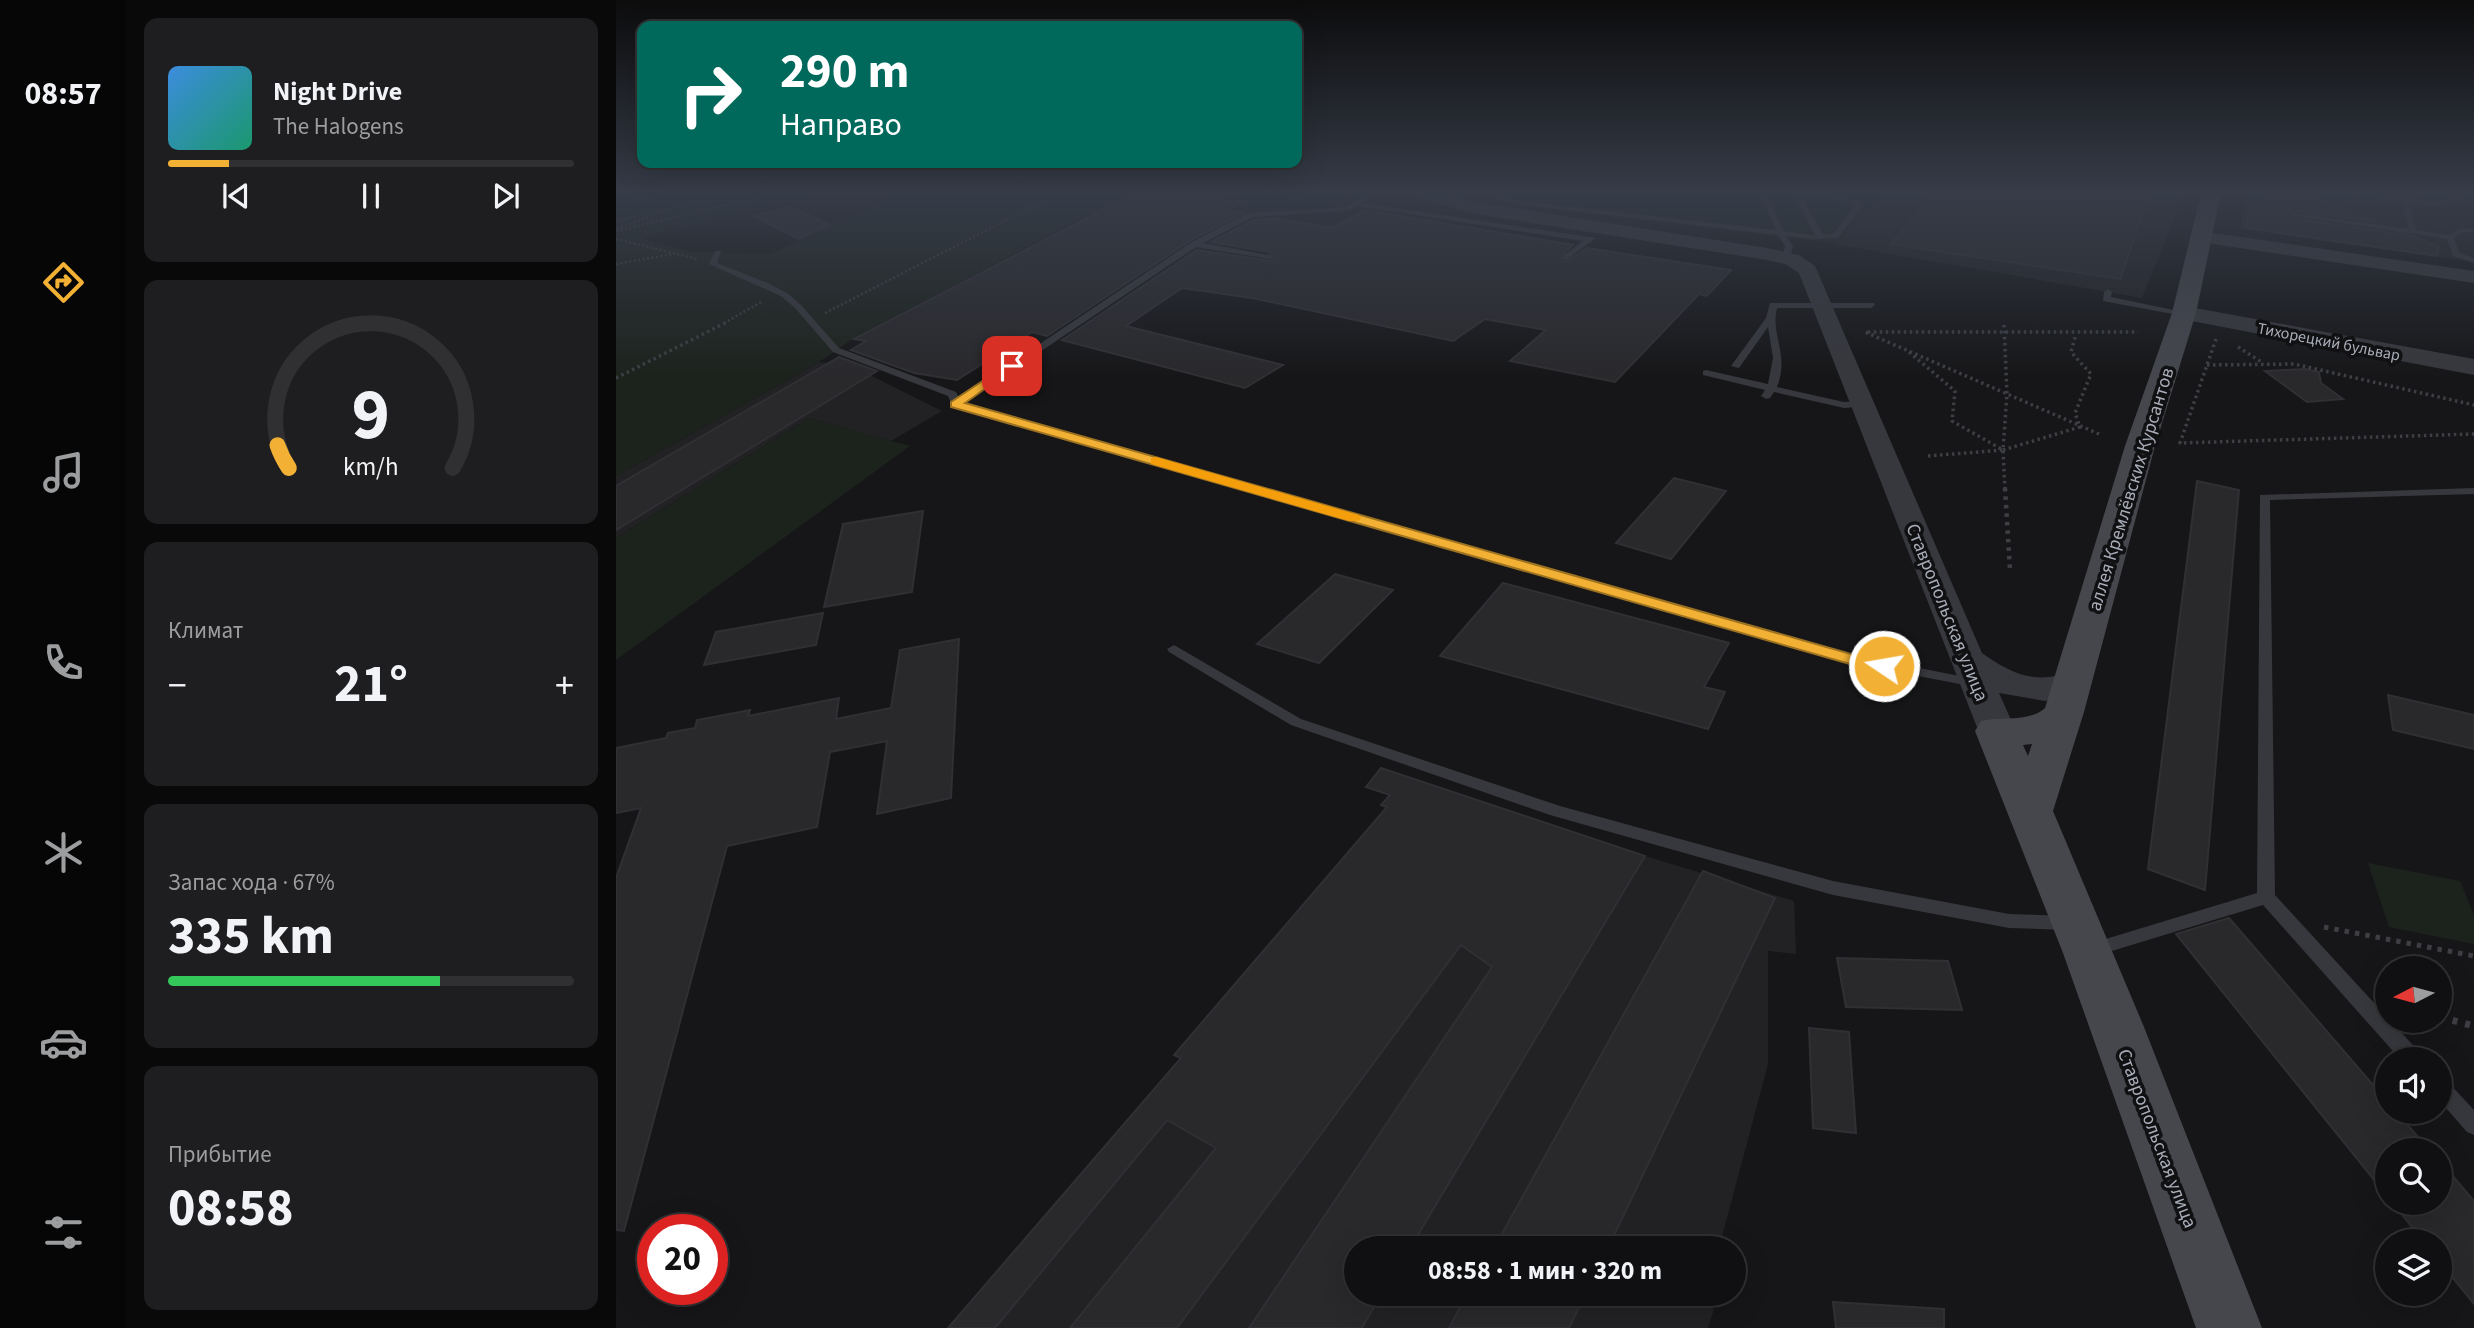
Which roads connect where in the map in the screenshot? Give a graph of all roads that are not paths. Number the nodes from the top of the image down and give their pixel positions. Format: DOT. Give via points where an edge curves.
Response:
graph roads {
  1 [pos="718,255"];
  2 [pos="1179,255"];
  3 [pos="1256,255"];
  4 [pos="1570,255"];
  5 [pos="1769,255"];
  6 [pos="2196,255"];
  7 [pos="2323,255"];
  8 [pos="1267,257"];
  9 [pos="1786,257"];
  10 [pos="1566,258"];
  11 [pos="2474,277"];
  12 [pos="2108,292"];
  13 [pos="1822,304"];
  14 [pos="1871,305"];
  15 [pos="2184,313"];
  16 [pos="1770,318"];
  17 [pos="1735,366"];
  18 [pos="2474,367"];
  19 [pos="1706,373"];
  20 [pos="1768,393"];
  21 [pos="956,404"];
  22 [pos="1864,404"];
  23 [pos="2474,491"];
  24 [pos="1174,649"];
  25 [pos="1972,672"];
  26 [pos="2069,697"];
  27 [pos="1996,731"];
  28 [pos="2031,810"];
  29 [pos="2266,897"];
  30 [pos="2081,937"];
  31 [pos="2402,1047"];
  32 [pos="2452,1100"];
  33 [pos="2474,1125"];
  34 [pos="2229,1328"];
  1 -- 21 [label="lane" via="713,264 794,302 836,350 952,394"];
  2 -- 21 [label="lane"];
  3 -- 8 [label="lane"];
  4 -- 10 [label="lane"];
  5 -- 9 [label="street"];
  6 -- 15 [label="main road, аллея Кремлёвских Курсантов"];
  7 -- 11 [label="street"];
  9 -- 13 [label="street, Ставропольская улица" via="1808,270"];
  12 -- 15 [label="lane" via="2106,299"];
  13 -- 14 [label="lane"];
  13 -- 16 [label="lane" via="1773,305"];
  13 -- 22 [label="street, Ставропольская улица"];
  15 -- 18 [label="street, Тихорецкий бульвар"];
  15 -- 26 [label="main road, аллея Кремлёвских Курсантов" via="2140,446"];
  16 -- 17 [label="lane"];
  16 -- 20 [label="lane" via="1778,378"];
  19 -- 20 [label="lane"];
  20 -- 22 [label="lane"];
  21 -- 25 [label="lane" via="1816,649"];
  22 -- 25 [label="street, Ставропольская улица"];
  23 -- 29 [label="lane" via="2264,496"];
  24 -- 30 [label="lane" via="1296,722 1556,811 1833,888"];
  25 -- 26 [label="street"];
  25 -- 27 [label="street, Ставропольская улица"];
  26 -- 27 [label="main road" via="2058,721 2047,728"];
  26 -- 28 [label="main road, аллея Кремлёвских Курсантов"];
  27 -- 28 [label="main road, Ставропольская улица"];
  28 -- 30 [label="main road, Ставропольская улица"];
  29 -- 30 [label="lane"];
  29 -- 31 [label="lane"];
  30 -- 34 [label="main road, Ставропольская улица"];
  32 -- 33 [label="lane"];
}
